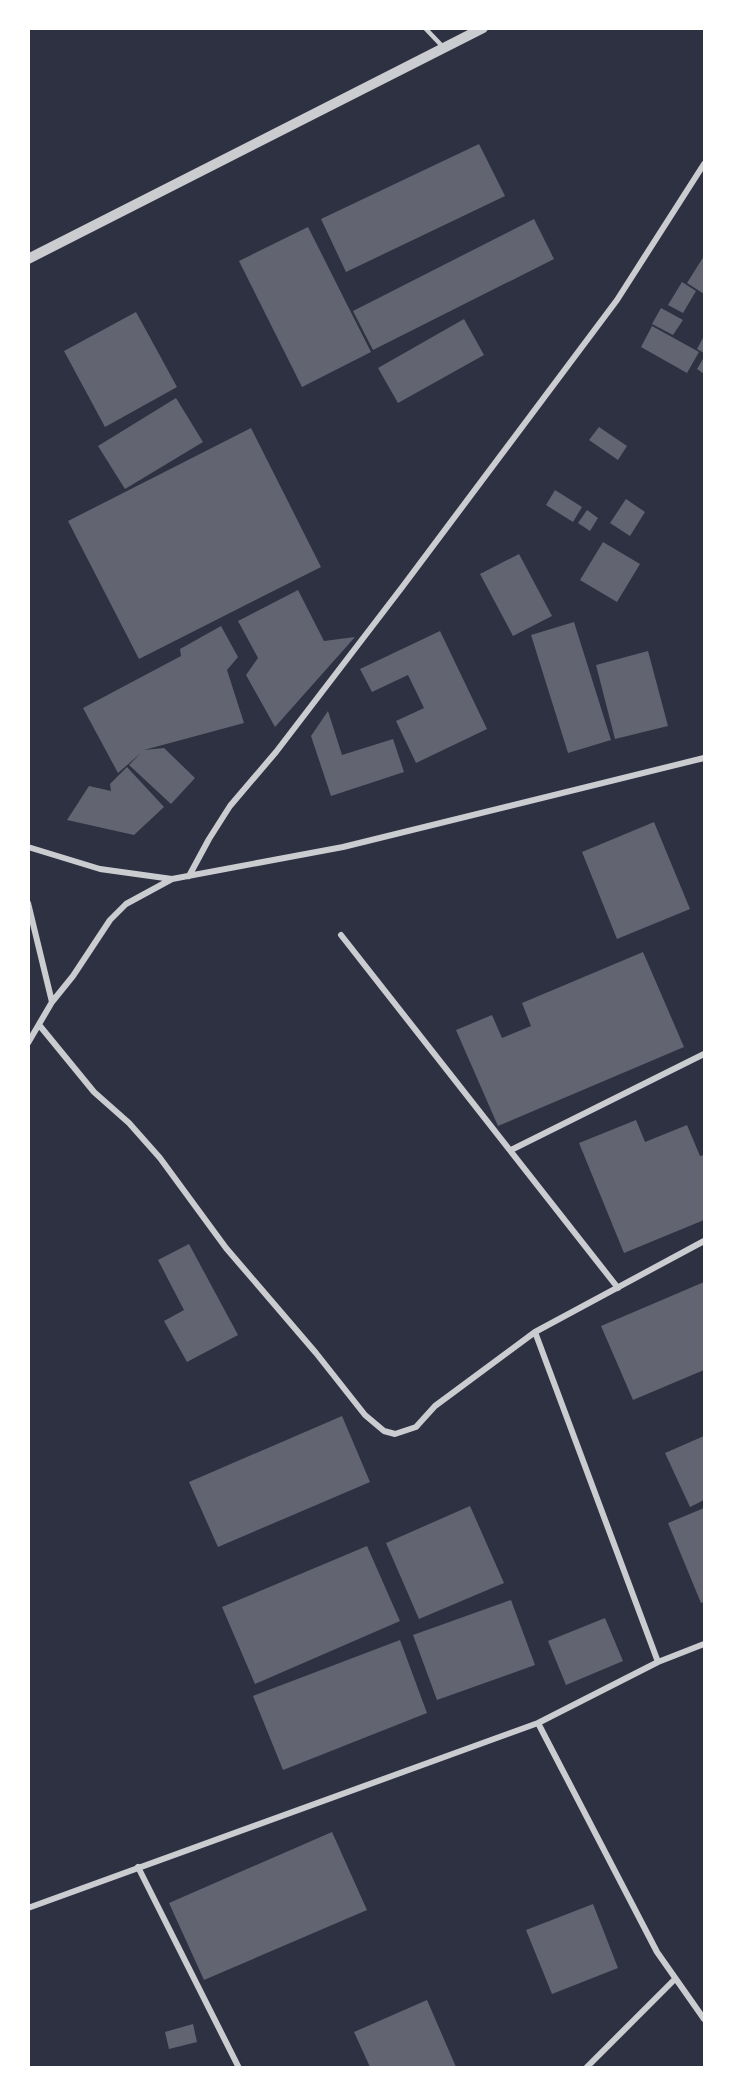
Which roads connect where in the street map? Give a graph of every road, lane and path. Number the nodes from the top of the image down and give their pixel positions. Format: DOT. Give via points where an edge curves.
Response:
graph roads {
  1 [pos="425,28"];
  2 [pos="483,28"];
  3 [pos="444,48"];
  4 [pos="705,164"];
  5 [pos="28,259"];
  6 [pos="705,758"];
  7 [pos="28,847"];
  8 [pos="189,876"];
  9 [pos="172,879"];
  10 [pos="28,903"];
  11 [pos="341,935"];
  12 [pos="52,1002"];
  13 [pos="40,1026"];
  14 [pos="28,1043"];
  15 [pos="705,1054"];
  16 [pos="511,1150"];
  17 [pos="705,1241"];
  18 [pos="618,1288"];
  19 [pos="535,1332"];
  20 [pos="705,1644"];
  21 [pos="658,1662"];
  22 [pos="538,1723"];
  23 [pos="138,1867"];
  24 [pos="28,1908"];
  25 [pos="675,1979"];
  26 [pos="705,2019"];
  27 [pos="239,2067"];
  28 [pos="586,2067"];
  1 -- 3 [label="lane"];
  2 -- 3 [label="street"];
  3 -- 5 [label="street"];
  4 -- 8 [label="street" via="617,300 403,586 230,806"];
  6 -- 8 [label="street" via="343,847"];
  7 -- 9 [label="street" via="100,869"];
  8 -- 9 [label="street"];
  9 -- 12 [label="street" via="126,904 110,920"];
  10 -- 12 [label="street"];
  11 -- 16 [label="street"];
  12 -- 13 [label="street"];
  13 -- 14 [label="street"];
  13 -- 19 [label="street" via="94,1092 160,1158 226,1248 365,1415 384,1431 395,1434 416,1427 435,1406"];
  15 -- 16 [label="street"];
  16 -- 18 [label="street"];
  17 -- 18 [label="street"];
  18 -- 19 [label="street"];
  19 -- 21 [label="street"];
  20 -- 21 [label="street"];
  21 -- 22 [label="street"];
  22 -- 23 [label="street"];
  22 -- 25 [label="street" via="657,1952"];
  23 -- 24 [label="street"];
  23 -- 27 [label="street"];
  25 -- 26 [label="street"];
  25 -- 28 [label="street"];
}
